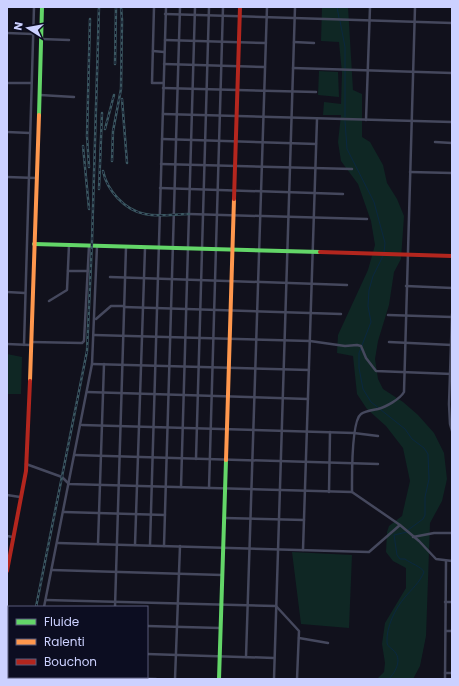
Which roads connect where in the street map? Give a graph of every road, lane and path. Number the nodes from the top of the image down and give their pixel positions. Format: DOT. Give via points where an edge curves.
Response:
graph roads {
  1 [pos="34,7"];
  2 [pos="42,7"];
  3 [pos="154,7"];
  4 [pos="166,7"];
  5 [pos="180,7"];
  6 [pos="195,7"];
  7 [pos="209,7"];
  8 [pos="223,7"];
  9 [pos="240,7"];
  10 [pos="267,7"];
  11 [pos="295,7"];
  12 [pos="370,7"];
  13 [pos="415,7"];
  14 [pos="165,14"];
  15 [pos="180,15"];
  16 [pos="195,15"];
  17 [pos="209,15"];
  18 [pos="223,16"];
  19 [pos="240,16"];
  20 [pos="267,17"];
  21 [pos="295,18"];
  22 [pos="370,20"];
  23 [pos="414,22"];
  24 [pos="452,23"];
  25 [pos="7,33"];
  26 [pos="33,34"];
  27 [pos="41,39"];
  28 [pos="69,40"];
  29 [pos="165,40"];
  30 [pos="179,40"];
  31 [pos="194,40"];
  32 [pos="208,41"];
  33 [pos="222,41"];
  34 [pos="239,42"];
  35 [pos="294,42"];
  36 [pos="266,43"];
  37 [pos="314,43"];
  38 [pos="153,51"];
  39 [pos="164,52"];
  40 [pos="164,64"];
  41 [pos="178,64"];
  42 [pos="193,65"];
  43 [pos="207,65"];
  44 [pos="222,66"];
  45 [pos="238,66"];
  46 [pos="265,67"];
  47 [pos="293,68"];
  48 [pos="368,70"];
  49 [pos="413,71"];
  50 [pos="452,73"];
  51 [pos="7,83"];
  52 [pos="31,83"];
  53 [pos="163,83"];
  54 [pos="163,88"];
  55 [pos="178,88"];
  56 [pos="192,89"];
  57 [pos="206,89"];
  58 [pos="221,90"];
  59 [pos="237,90"];
  60 [pos="265,91"];
  61 [pos="293,92"];
  62 [pos="316,92"];
  63 [pos="39,95"];
  64 [pos="74,97"];
  65 [pos="163,114"];
  66 [pos="177,114"];
  67 [pos="192,115"];
  68 [pos="206,115"];
  69 [pos="220,116"];
  70 [pos="237,116"];
  71 [pos="264,117"];
  72 [pos="292,118"];
  73 [pos="317,119"];
  74 [pos="366,120"];
  75 [pos="411,121"];
  76 [pos="452,122"];
  77 [pos="7,132"];
  78 [pos="30,133"];
  79 [pos="162,139"];
  80 [pos="176,140"];
  81 [pos="191,140"];
  82 [pos="205,141"];
  83 [pos="219,141"];
  84 [pos="236,142"];
  85 [pos="263,142"];
  86 [pos="435,142"];
  87 [pos="291,143"];
  88 [pos="452,143"];
  89 [pos="316,144"];
  90 [pos="161,164"];
  91 [pos="175,164"];
  92 [pos="190,164"];
  93 [pos="204,165"];
  94 [pos="219,165"];
  95 [pos="235,166"];
  96 [pos="262,167"];
  97 [pos="290,168"];
  98 [pos="315,168"];
  99 [pos="352,169"];
  100 [pos="410,172"];
  101 [pos="452,173"];
  102 [pos="7,177"];
  103 [pos="29,178"];
  104 [pos="36,178"];
  105 [pos="160,188"];
  106 [pos="175,189"];
  107 [pos="190,189"];
  108 [pos="204,190"];
  109 [pos="218,190"];
  110 [pos="234,190"];
  111 [pos="261,191"];
  112 [pos="289,192"];
  113 [pos="314,193"];
  114 [pos="343,194"];
  115 [pos="189,214"];
  116 [pos="203,214"];
  117 [pos="217,215"];
  118 [pos="234,215"];
  119 [pos="261,216"];
  120 [pos="288,217"];
  121 [pos="314,218"];
  122 [pos="367,219"];
  123 [pos="34,244"];
  124 [pos="69,246"];
  125 [pos="89,246"];
  126 [pos="97,246"];
  127 [pos="126,247"];
  128 [pos="145,248"];
  129 [pos="159,248"];
  130 [pos="173,249"];
  131 [pos="188,249"];
  132 [pos="202,250"];
  133 [pos="216,250"];
  134 [pos="232,250"];
  135 [pos="260,251"];
  136 [pos="287,252"];
  137 [pos="312,253"];
  138 [pos="407,255"];
  139 [pos="452,256"];
  140 [pos="68,271"];
  141 [pos="88,271"];
  142 [pos="110,277"];
  143 [pos="125,278"];
  144 [pos="144,279"];
  145 [pos="158,279"];
  146 [pos="172,280"];
  147 [pos="187,280"];
  148 [pos="201,280"];
  149 [pos="215,281"];
  150 [pos="232,281"];
  151 [pos="258,282"];
  152 [pos="286,283"];
  153 [pos="311,284"];
  154 [pos="347,285"];
  155 [pos="406,286"];
  156 [pos="452,288"];
  157 [pos="7,292"];
  158 [pos="25,293"];
  159 [pos="49,301"];
  160 [pos="124,307"];
  161 [pos="143,308"];
  162 [pos="157,308"];
  163 [pos="171,309"];
  164 [pos="186,309"];
  165 [pos="200,310"];
  166 [pos="214,310"];
  167 [pos="231,310"];
  168 [pos="258,311"];
  169 [pos="286,312"];
  170 [pos="311,313"];
  171 [pos="341,314"];
  172 [pos="388,315"];
  173 [pos="405,315"];
  174 [pos="452,316"];
  175 [pos="95,320"];
  176 [pos="94,335"];
  177 [pos="123,336"];
  178 [pos="142,336"];
  179 [pos="156,336"];
  180 [pos="170,337"];
  181 [pos="185,337"];
  182 [pos="199,338"];
  183 [pos="214,338"];
  184 [pos="230,339"];
  185 [pos="257,340"];
  186 [pos="285,340"];
  187 [pos="310,341"];
  188 [pos="389,342"];
  189 [pos="31,343"];
  190 [pos="406,343"];
  191 [pos="7,344"];
  192 [pos="24,345"];
  193 [pos="452,345"];
  194 [pos="92,364"];
  195 [pos="104,364"];
  196 [pos="122,365"];
  197 [pos="141,365"];
  198 [pos="155,366"];
  199 [pos="170,366"];
  200 [pos="184,367"];
  201 [pos="198,367"];
  202 [pos="213,368"];
  203 [pos="229,368"];
  204 [pos="256,369"];
  205 [pos="284,370"];
  206 [pos="309,370"];
  207 [pos="405,372"];
  208 [pos="451,374"];
  209 [pos="87,392"];
  210 [pos="103,392"];
  211 [pos="122,393"];
  212 [pos="140,394"];
  213 [pos="154,394"];
  214 [pos="169,394"];
  215 [pos="183,395"];
  216 [pos="198,395"];
  217 [pos="212,396"];
  218 [pos="228,396"];
  219 [pos="255,397"];
  220 [pos="283,398"];
  221 [pos="308,398"];
  222 [pos="451,404"];
  223 [pos="82,424"];
  224 [pos="102,425"];
  225 [pos="120,426"];
  226 [pos="139,426"];
  227 [pos="154,427"];
  228 [pos="168,427"];
  229 [pos="182,428"];
  230 [pos="196,428"];
  231 [pos="211,428"];
  232 [pos="227,429"];
  233 [pos="254,430"];
  234 [pos="282,430"];
  235 [pos="307,431"];
  236 [pos="452,431"];
  237 [pos="330,432"];
  238 [pos="354,433"];
  239 [pos="378,436"];
  240 [pos="75,455"];
  241 [pos="101,456"];
  242 [pos="120,456"];
  243 [pos="138,457"];
  244 [pos="153,457"];
  245 [pos="167,458"];
  246 [pos="181,458"];
  247 [pos="196,459"];
  248 [pos="210,459"];
  249 [pos="226,460"];
  250 [pos="253,460"];
  251 [pos="281,461"];
  252 [pos="306,462"];
  253 [pos="330,463"];
  254 [pos="353,463"];
  255 [pos="26,464"];
  256 [pos="378,464"];
  257 [pos="69,484"];
  258 [pos="100,485"];
  259 [pos="118,486"];
  260 [pos="137,486"];
  261 [pos="152,486"];
  262 [pos="166,487"];
  263 [pos="180,487"];
  264 [pos="209,488"];
  265 [pos="225,489"];
  266 [pos="252,490"];
  267 [pos="280,490"];
  268 [pos="305,491"];
  269 [pos="329,492"];
  270 [pos="352,492"];
  271 [pos="7,495"];
  272 [pos="21,497"];
  273 [pos="64,512"];
  274 [pos="99,513"];
  275 [pos="118,513"];
  276 [pos="136,514"];
  277 [pos="151,514"];
  278 [pos="165,515"];
  279 [pos="224,518"];
  280 [pos="251,519"];
  281 [pos="279,520"];
  282 [pos="304,520"];
  283 [pos="400,525"];
  284 [pos="452,533"];
  285 [pos="7,536"];
  286 [pos="13,537"];
  287 [pos="413,537"];
  288 [pos="58,543"];
  289 [pos="98,544"];
  290 [pos="117,544"];
  291 [pos="135,545"];
  292 [pos="150,545"];
  293 [pos="164,546"];
  294 [pos="180,546"];
  295 [pos="224,548"];
  296 [pos="250,548"];
  297 [pos="278,549"];
  298 [pos="303,550"];
  299 [pos="446,561"];
  300 [pos="452,561"];
  301 [pos="52,570"];
  302 [pos="7,571"];
  303 [pos="116,572"];
  304 [pos="179,574"];
  305 [pos="223,575"];
  306 [pos="46,600"];
  307 [pos="115,602"];
  308 [pos="445,602"];
  309 [pos="452,602"];
  310 [pos="178,604"];
  311 [pos="222,604"];
  312 [pos="44,606"];
  313 [pos="115,606"];
  314 [pos="248,606"];
  315 [pos="276,606"];
  316 [pos="148,626"];
  317 [pos="177,627"];
  318 [pos="221,628"];
  319 [pos="446,631"];
  320 [pos="452,631"];
  321 [pos="299,638"];
  322 [pos="328,643"];
  323 [pos="148,654"];
  324 [pos="176,655"];
  325 [pos="220,657"];
  326 [pos="246,657"];
  327 [pos="274,658"];
  328 [pos="445,673"];
  329 [pos="452,673"];
  330 [pos="86,678"];
  331 [pos="112,678"];
  332 [pos="156,679"];
  333 [pos="175,679"];
  334 [pos="219,679"];
  335 [pos="274,679"];
  336 [pos="298,679"];
  337 [pos="445,679"];
  1 -- 26 [label="street"];
  2 -- 27 [label="main road"];
  3 -- 38 [label="street"];
  4 -- 14 [label="street"];
  5 -- 15 [label="street"];
  6 -- 16 [label="street"];
  7 -- 17 [label="street"];
  8 -- 18 [label="street"];
  9 -- 19 [label="main road"];
  10 -- 20 [label="street"];
  11 -- 21 [label="street"];
  12 -- 22 [label="street"];
  13 -- 23 [label="street"];
  14 -- 15 [label="street"];
  14 -- 29 [label="street"];
  15 -- 16 [label="street"];
  15 -- 30 [label="street"];
  16 -- 17 [label="street"];
  16 -- 31 [label="street"];
  17 -- 18 [label="street"];
  17 -- 32 [label="street"];
  18 -- 19 [label="street"];
  18 -- 33 [label="street"];
  19 -- 20 [label="street"];
  19 -- 34 [label="main road"];
  20 -- 21 [label="street"];
  20 -- 36 [label="street"];
  21 -- 22 [label="street"];
  21 -- 35 [label="street"];
  22 -- 23 [label="street"];
  22 -- 48 [label="street"];
  23 -- 24 [label="street"];
  23 -- 49 [label="street"];
  25 -- 26 [label="street"];
  26 -- 52 [label="street"];
  27 -- 28 [label="street"];
  27 -- 63 [label="main road"];
  29 -- 30 [label="street"];
  29 -- 39 [label="street"];
  30 -- 31 [label="street"];
  30 -- 41 [label="street"];
  31 -- 32 [label="street"];
  31 -- 42 [label="street"];
  32 -- 33 [label="street"];
  32 -- 43 [label="street"];
  33 -- 34 [label="street"];
  33 -- 44 [label="street"];
  34 -- 36 [label="street"];
  34 -- 45 [label="main road"];
  35 -- 37 [label="street"];
  35 -- 47 [label="street"];
  36 -- 46 [label="street"];
  38 -- 39 [label="street"];
  38 -- 53 [label="street" via="152,83"];
  39 -- 40 [label="street"];
  40 -- 41 [label="street"];
  40 -- 53 [label="street"];
  41 -- 42 [label="street"];
  41 -- 55 [label="street"];
  42 -- 43 [label="street"];
  42 -- 56 [label="street"];
  43 -- 44 [label="street"];
  43 -- 57 [label="street"];
  44 -- 45 [label="street"];
  44 -- 58 [label="street"];
  45 -- 46 [label="street"];
  45 -- 59 [label="main road"];
  46 -- 60 [label="street"];
  47 -- 48 [label="street"];
  47 -- 61 [label="street"];
  48 -- 49 [label="street"];
  48 -- 74 [label="street"];
  49 -- 50 [label="street"];
  49 -- 75 [label="street"];
  51 -- 52 [label="street"];
  52 -- 78 [label="street"];
  53 -- 54 [label="street"];
  54 -- 55 [label="street"];
  54 -- 65 [label="street"];
  55 -- 56 [label="street"];
  55 -- 66 [label="street"];
  56 -- 57 [label="street"];
  56 -- 67 [label="street"];
  57 -- 58 [label="street"];
  57 -- 68 [label="street"];
  58 -- 59 [label="street"];
  58 -- 69 [label="street"];
  59 -- 60 [label="street"];
  59 -- 70 [label="main road"];
  60 -- 61 [label="street"];
  60 -- 71 [label="street"];
  61 -- 62 [label="street"];
  61 -- 72 [label="street"];
  63 -- 64 [label="street"];
  63 -- 104 [label="main road"];
  65 -- 66 [label="street"];
  65 -- 79 [label="street"];
  66 -- 67 [label="street"];
  66 -- 80 [label="street"];
  67 -- 68 [label="street"];
  67 -- 81 [label="street"];
  68 -- 69 [label="street"];
  68 -- 82 [label="street"];
  69 -- 70 [label="street"];
  69 -- 83 [label="street"];
  70 -- 71 [label="street"];
  70 -- 84 [label="main road"];
  71 -- 72 [label="street"];
  71 -- 85 [label="street"];
  72 -- 73 [label="street"];
  72 -- 87 [label="street"];
  73 -- 74 [label="street"];
  73 -- 89 [label="street"];
  74 -- 75 [label="street"];
  75 -- 76 [label="street"];
  75 -- 100 [label="street"];
  77 -- 78 [label="street"];
  78 -- 103 [label="street"];
  79 -- 80 [label="street"];
  79 -- 90 [label="street"];
  80 -- 81 [label="street"];
  80 -- 91 [label="street"];
  81 -- 82 [label="street"];
  81 -- 92 [label="street"];
  82 -- 83 [label="street"];
  82 -- 93 [label="street"];
  83 -- 84 [label="street"];
  83 -- 94 [label="street"];
  84 -- 85 [label="street"];
  84 -- 95 [label="main road"];
  85 -- 87 [label="street"];
  85 -- 96 [label="street"];
  86 -- 88 [label="street"];
  87 -- 89 [label="street"];
  87 -- 97 [label="street"];
  89 -- 98 [label="street"];
  90 -- 91 [label="street"];
  90 -- 105 [label="street"];
  91 -- 92 [label="street"];
  91 -- 106 [label="street"];
  92 -- 93 [label="street"];
  92 -- 107 [label="street"];
  93 -- 94 [label="street"];
  93 -- 108 [label="street"];
  94 -- 95 [label="street"];
  94 -- 109 [label="street"];
  95 -- 96 [label="street"];
  95 -- 110 [label="main road"];
  96 -- 97 [label="street"];
  96 -- 111 [label="street"];
  97 -- 98 [label="street"];
  97 -- 112 [label="street"];
  98 -- 99 [label="street"];
  98 -- 113 [label="street"];
  100 -- 101 [label="street"];
  100 -- 138 [label="street"];
  102 -- 103 [label="street"];
  103 -- 104 [label="street"];
  103 -- 158 [label="street"];
  104 -- 123 [label="main road"];
  105 -- 106 [label="street"];
  105 -- 129 [label="street"];
  106 -- 107 [label="street"];
  106 -- 130 [label="street"];
  107 -- 108 [label="street"];
  107 -- 115 [label="street"];
  108 -- 109 [label="street"];
  108 -- 116 [label="street"];
  109 -- 110 [label="street"];
  109 -- 117 [label="street"];
  110 -- 111 [label="street"];
  110 -- 118 [label="main road"];
  111 -- 112 [label="street"];
  111 -- 119 [label="street"];
  112 -- 113 [label="street"];
  112 -- 120 [label="street"];
  113 -- 114 [label="street"];
  113 -- 121 [label="street"];
  115 -- 116 [label="street"];
  115 -- 131 [label="street"];
  116 -- 117 [label="street"];
  116 -- 132 [label="street"];
  117 -- 118 [label="street"];
  117 -- 133 [label="street"];
  118 -- 119 [label="street"];
  118 -- 134 [label="main road"];
  119 -- 120 [label="street"];
  119 -- 135 [label="street"];
  120 -- 121 [label="street"];
  120 -- 136 [label="street"];
  121 -- 122 [label="street"];
  121 -- 137 [label="street"];
  123 -- 124 [label="main road"];
  123 -- 189 [label="main road"];
  124 -- 125 [label="main road"];
  124 -- 140 [label="street"];
  125 -- 126 [label="main road"];
  125 -- 141 [label="street"];
  126 -- 127 [label="main road"];
  126 -- 175 [label="street"];
  127 -- 128 [label="main road"];
  127 -- 143 [label="street"];
  128 -- 129 [label="main road"];
  128 -- 144 [label="street"];
  129 -- 130 [label="main road"];
  129 -- 145 [label="street"];
  130 -- 131 [label="main road"];
  130 -- 146 [label="street"];
  131 -- 132 [label="main road"];
  131 -- 147 [label="street"];
  132 -- 133 [label="main road"];
  132 -- 148 [label="street"];
  133 -- 134 [label="main road"];
  133 -- 149 [label="street"];
  134 -- 135 [label="main road"];
  134 -- 150 [label="main road"];
  135 -- 136 [label="main road"];
  135 -- 151 [label="street"];
  136 -- 137 [label="main road"];
  136 -- 152 [label="street"];
  137 -- 138 [label="main road"];
  137 -- 153 [label="street"];
  138 -- 139 [label="main road"];
  138 -- 155 [label="street"];
  140 -- 141 [label="street"];
  140 -- 159 [label="street" via="66,291"];
  141 -- 189 [label="street" via="84,341"];
  142 -- 143 [label="street"];
  143 -- 144 [label="street"];
  143 -- 160 [label="street"];
  144 -- 145 [label="street"];
  144 -- 161 [label="street"];
  145 -- 146 [label="street"];
  145 -- 162 [label="street"];
  146 -- 147 [label="street"];
  146 -- 163 [label="street"];
  147 -- 148 [label="street"];
  147 -- 164 [label="street"];
  148 -- 149 [label="street"];
  148 -- 165 [label="street"];
  149 -- 150 [label="street"];
  149 -- 166 [label="street"];
  150 -- 151 [label="street"];
  150 -- 167 [label="main road"];
  151 -- 152 [label="street"];
  151 -- 168 [label="street"];
  152 -- 153 [label="street"];
  152 -- 169 [label="street"];
  153 -- 154 [label="street"];
  153 -- 170 [label="street"];
  155 -- 156 [label="street"];
  155 -- 173 [label="street"];
  157 -- 158 [label="street"];
  158 -- 192 [label="street"];
  160 -- 161 [label="street"];
  160 -- 175 [label="street" via="106,308"];
  160 -- 177 [label="street"];
  161 -- 162 [label="street"];
  161 -- 178 [label="street"];
  162 -- 163 [label="street"];
  162 -- 179 [label="street"];
  163 -- 164 [label="street"];
  163 -- 180 [label="street"];
  164 -- 165 [label="street"];
  164 -- 181 [label="street"];
  165 -- 166 [label="street"];
  165 -- 182 [label="street"];
  166 -- 167 [label="street"];
  166 -- 183 [label="street"];
  167 -- 168 [label="street"];
  167 -- 184 [label="main road"];
  168 -- 169 [label="street"];
  168 -- 185 [label="street"];
  169 -- 170 [label="street"];
  169 -- 186 [label="street"];
  170 -- 171 [label="street"];
  170 -- 187 [label="street"];
  172 -- 173 [label="street"];
  173 -- 174 [label="street"];
  173 -- 190 [label="street"];
  174 -- 193 [label="street"];
  175 -- 176 [label="street"];
  176 -- 177 [label="street"];
  176 -- 194 [label="street"];
  177 -- 178 [label="street"];
  177 -- 196 [label="street"];
  178 -- 179 [label="street"];
  178 -- 197 [label="street"];
  179 -- 180 [label="street"];
  179 -- 198 [label="street"];
  180 -- 181 [label="street"];
  180 -- 199 [label="street"];
  181 -- 182 [label="street"];
  181 -- 200 [label="street"];
  182 -- 183 [label="street"];
  182 -- 201 [label="street"];
  183 -- 184 [label="street"];
  183 -- 202 [label="street"];
  184 -- 185 [label="street"];
  184 -- 203 [label="main road"];
  185 -- 186 [label="street"];
  185 -- 204 [label="street"];
  186 -- 187 [label="street"];
  186 -- 205 [label="street"];
  187 -- 206 [label="street"];
  187 -- 207 [label="street" via="345,346 360,345 376,371"];
  188 -- 190 [label="street"];
  189 -- 192 [label="street"];
  189 -- 255 [label="main road"];
  190 -- 193 [label="street"];
  190 -- 207 [label="street"];
  191 -- 192 [label="street"];
  193 -- 208 [label="street"];
  194 -- 195 [label="street"];
  194 -- 209 [label="street"];
  195 -- 196 [label="street"];
  195 -- 210 [label="street"];
  196 -- 197 [label="street"];
  196 -- 211 [label="street"];
  197 -- 198 [label="street"];
  197 -- 212 [label="street"];
  198 -- 199 [label="street"];
  198 -- 213 [label="street"];
  199 -- 200 [label="street"];
  199 -- 214 [label="street"];
  200 -- 201 [label="street"];
  200 -- 215 [label="street"];
  201 -- 202 [label="street"];
  201 -- 216 [label="street"];
  202 -- 203 [label="street"];
  202 -- 217 [label="street"];
  203 -- 204 [label="street"];
  203 -- 218 [label="main road"];
  204 -- 205 [label="street"];
  204 -- 219 [label="street"];
  205 -- 206 [label="street"];
  205 -- 220 [label="street"];
  206 -- 221 [label="street"];
  207 -- 208 [label="street"];
  207 -- 238 [label="street" via="402,394 380,409 361,414"];
  208 -- 222 [label="street"];
  209 -- 210 [label="street"];
  209 -- 223 [label="street"];
  210 -- 211 [label="street"];
  210 -- 224 [label="street"];
  211 -- 212 [label="street"];
  211 -- 225 [label="street"];
  212 -- 213 [label="street"];
  212 -- 226 [label="street"];
  213 -- 214 [label="street"];
  213 -- 227 [label="street"];
  214 -- 215 [label="street"];
  214 -- 228 [label="street"];
  215 -- 216 [label="street"];
  215 -- 229 [label="street"];
  216 -- 217 [label="street"];
  216 -- 230 [label="street"];
  217 -- 218 [label="street"];
  217 -- 231 [label="street"];
  218 -- 219 [label="street"];
  218 -- 232 [label="main road"];
  219 -- 220 [label="street"];
  219 -- 233 [label="street"];
  220 -- 221 [label="street"];
  220 -- 234 [label="street"];
  221 -- 235 [label="street"];
  222 -- 236 [label="street"];
  223 -- 224 [label="street"];
  223 -- 240 [label="street"];
  224 -- 225 [label="street"];
  224 -- 241 [label="street"];
  225 -- 226 [label="street"];
  225 -- 242 [label="street"];
  226 -- 227 [label="street"];
  226 -- 243 [label="street"];
  227 -- 228 [label="street"];
  227 -- 244 [label="street"];
  228 -- 229 [label="street"];
  228 -- 245 [label="street"];
  229 -- 230 [label="street"];
  229 -- 246 [label="street"];
  230 -- 231 [label="street"];
  230 -- 247 [label="street"];
  231 -- 232 [label="street"];
  231 -- 248 [label="street"];
  232 -- 233 [label="street"];
  232 -- 249 [label="main road"];
  233 -- 234 [label="street"];
  233 -- 250 [label="street"];
  234 -- 235 [label="street"];
  234 -- 251 [label="street"];
  235 -- 237 [label="street"];
  235 -- 252 [label="street"];
  237 -- 238 [label="street"];
  237 -- 253 [label="street"];
  238 -- 239 [label="street"];
  238 -- 254 [label="street"];
  240 -- 241 [label="street"];
  240 -- 257 [label="street"];
  241 -- 242 [label="street"];
  241 -- 258 [label="street"];
  242 -- 243 [label="street"];
  242 -- 259 [label="street"];
  243 -- 244 [label="street"];
  243 -- 260 [label="street"];
  244 -- 245 [label="street"];
  244 -- 261 [label="street"];
  245 -- 246 [label="street"];
  245 -- 262 [label="street"];
  246 -- 247 [label="street"];
  246 -- 263 [label="street"];
  247 -- 248 [label="street"];
  248 -- 249 [label="street"];
  248 -- 264 [label="street"];
  249 -- 250 [label="street"];
  249 -- 265 [label="main road"];
  250 -- 251 [label="street"];
  250 -- 266 [label="street"];
  251 -- 252 [label="street"];
  251 -- 267 [label="street"];
  252 -- 253 [label="street"];
  252 -- 268 [label="street"];
  253 -- 254 [label="street"];
  253 -- 269 [label="street"];
  254 -- 256 [label="street"];
  254 -- 270 [label="street"];
  255 -- 257 [label="street" via="62,477"];
  255 -- 272 [label="main road"];
  257 -- 258 [label="street"];
  257 -- 273 [label="street"];
  258 -- 259 [label="street"];
  258 -- 274 [label="street"];
  259 -- 260 [label="street"];
  259 -- 275 [label="street"];
  260 -- 261 [label="street"];
  260 -- 276 [label="street"];
  261 -- 262 [label="street"];
  261 -- 277 [label="street"];
  262 -- 263 [label="street"];
  262 -- 278 [label="street"];
  263 -- 264 [label="street"];
  264 -- 265 [label="street"];
  265 -- 266 [label="street"];
  265 -- 279 [label="main road"];
  266 -- 267 [label="street"];
  266 -- 280 [label="street"];
  267 -- 268 [label="street"];
  267 -- 281 [label="street"];
  268 -- 269 [label="street"];
  268 -- 282 [label="street"];
  269 -- 270 [label="street"];
  270 -- 283 [label="street"];
  271 -- 272 [label="street"];
  272 -- 286 [label="main road"];
  273 -- 274 [label="street"];
  273 -- 288 [label="street"];
  274 -- 275 [label="street"];
  274 -- 289 [label="street"];
  275 -- 276 [label="street"];
  275 -- 290 [label="street"];
  276 -- 277 [label="street"];
  276 -- 291 [label="street"];
  277 -- 278 [label="street"];
  277 -- 292 [label="street"];
  278 -- 293 [label="street"];
  279 -- 280 [label="street"];
  279 -- 295 [label="main road"];
  280 -- 281 [label="street"];
  280 -- 296 [label="street"];
  281 -- 282 [label="street"];
  281 -- 297 [label="street"];
  282 -- 298 [label="street"];
  283 -- 287 [label="street"];
  283 -- 298 [label="street" via="369,552"];
  284 -- 287 [label="street"];
  285 -- 286 [label="street"];
  286 -- 302 [label="main road"];
  287 -- 299 [label="street" via="436,559"];
  288 -- 289 [label="street"];
  288 -- 301 [label="street"];
  289 -- 290 [label="street"];
  290 -- 291 [label="street"];
  290 -- 303 [label="street"];
  291 -- 292 [label="street"];
  292 -- 293 [label="street"];
  293 -- 294 [label="street"];
  294 -- 295 [label="street"];
  294 -- 304 [label="street"];
  295 -- 296 [label="street"];
  295 -- 305 [label="main road"];
  296 -- 297 [label="street"];
  296 -- 314 [label="street"];
  297 -- 298 [label="street"];
  297 -- 315 [label="street"];
  299 -- 300 [label="street"];
  299 -- 308 [label="street"];
  301 -- 303 [label="street"];
  301 -- 306 [label="street"];
  303 -- 304 [label="street"];
  303 -- 307 [label="street"];
  304 -- 305 [label="street"];
  304 -- 310 [label="street"];
  305 -- 311 [label="main road"];
  306 -- 307 [label="street"];
  306 -- 312 [label="street"];
  307 -- 310 [label="street"];
  307 -- 313 [label="street"];
  308 -- 309 [label="street"];
  308 -- 319 [label="street"];
  310 -- 311 [label="street"];
  310 -- 317 [label="street"];
  311 -- 314 [label="street"];
  311 -- 318 [label="main road"];
  314 -- 315 [label="street"];
  314 -- 326 [label="street"];
  315 -- 321 [label="street" via="299,632"];
  315 -- 327 [label="street"];
  316 -- 317 [label="street"];
  317 -- 318 [label="street"];
  317 -- 324 [label="street"];
  318 -- 325 [label="main road"];
  319 -- 320 [label="street"];
  319 -- 328 [label="street"];
  321 -- 322 [label="street"];
  321 -- 336 [label="street"];
  323 -- 324 [label="street"];
  324 -- 325 [label="street"];
  324 -- 333 [label="street"];
  325 -- 326 [label="street"];
  325 -- 334 [label="main road"];
  326 -- 327 [label="street"];
  327 -- 335 [label="street"];
  328 -- 329 [label="street"];
  328 -- 337 [label="street"];
  330 -- 331 [label="street"];
  331 -- 332 [label="street"];
}
